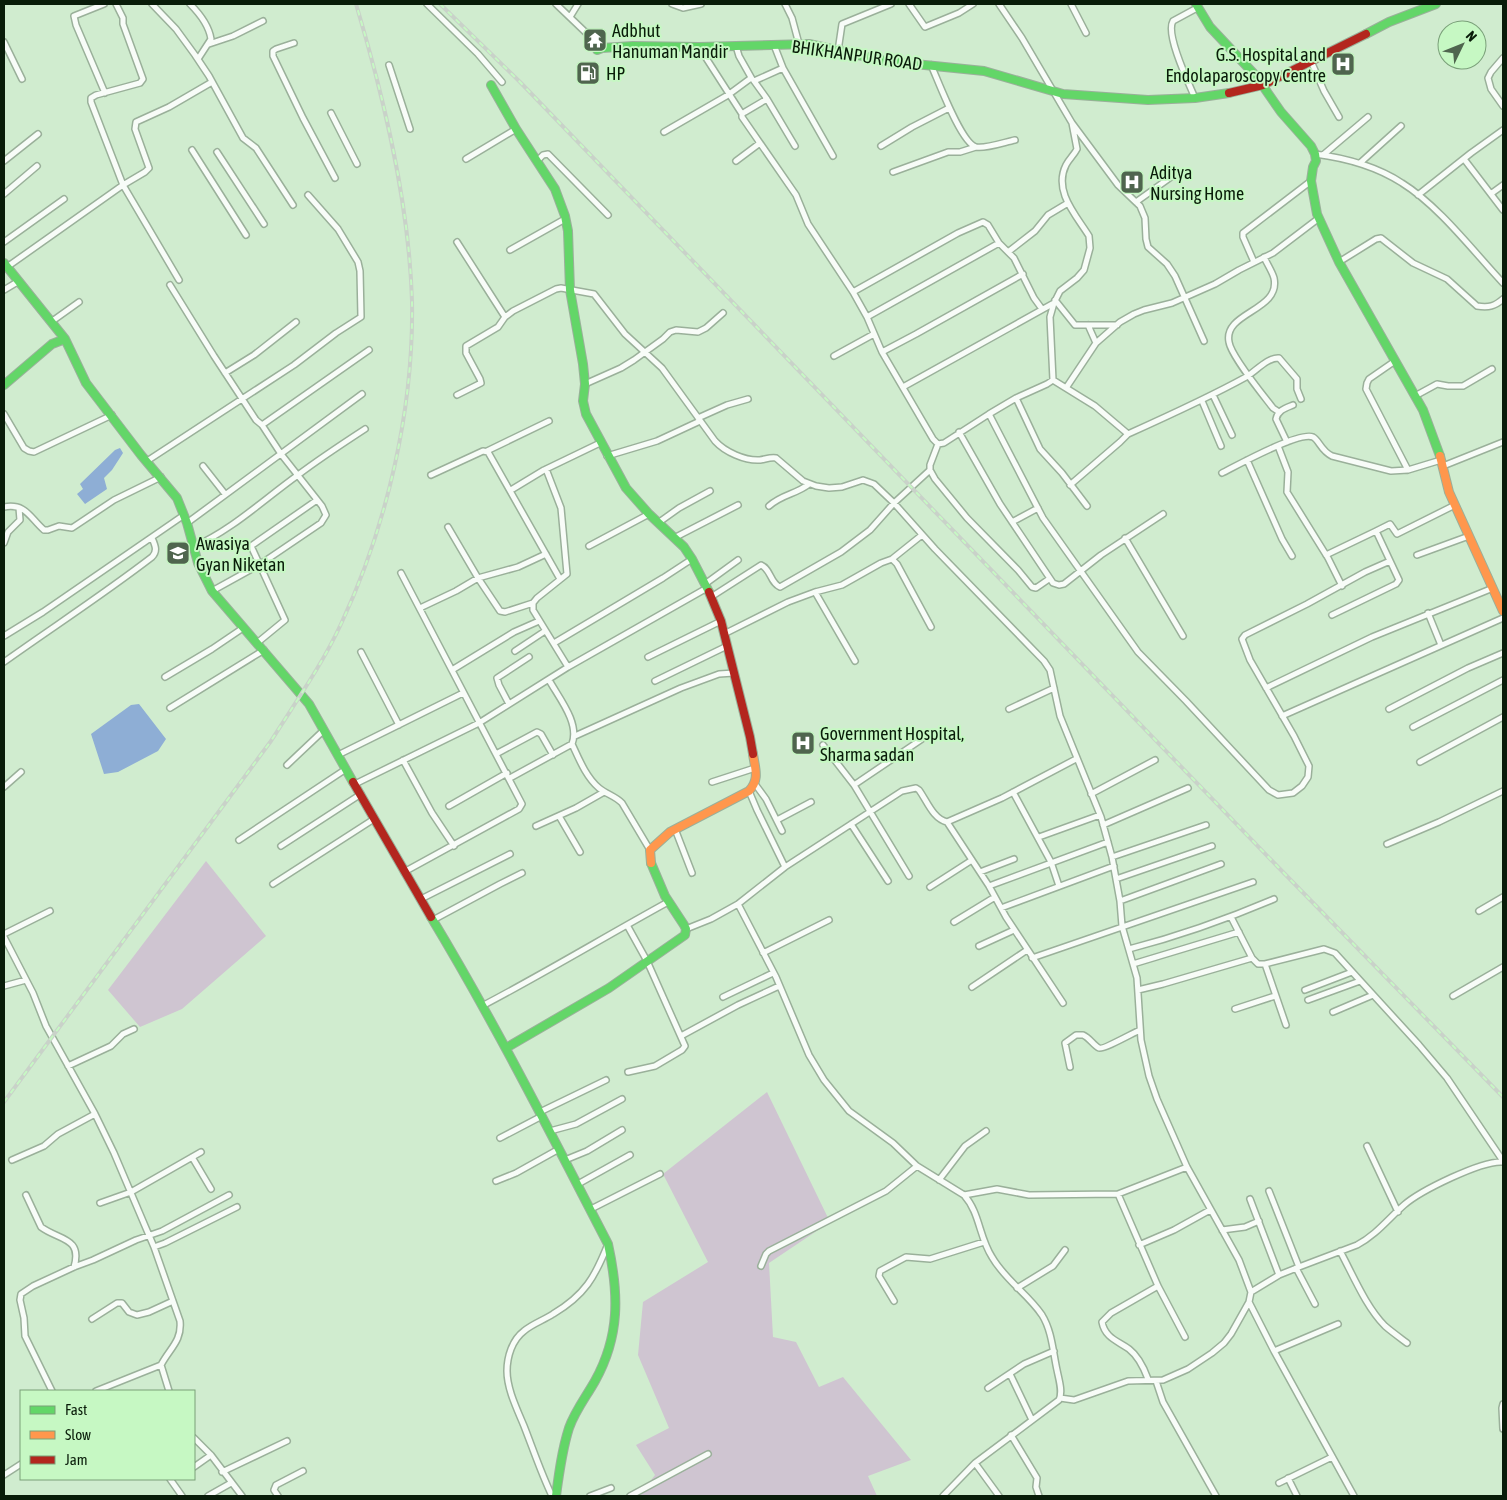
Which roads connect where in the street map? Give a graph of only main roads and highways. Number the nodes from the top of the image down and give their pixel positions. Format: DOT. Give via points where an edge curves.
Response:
graph roads {
  1 [pos="1436,4"];
  2 [pos="1197,6"];
  3 [pos="600,49"];
  4 [pos="491,85"];
  5 [pos="1263,85"];
  6 [pos="5,265"];
  7 [pos="65,339"];
  8 [pos="4,385"];
  9 [pos="1503,611"];
  10 [pos="506,1048"];
  11 [pos="556,1496"];
  1 -- 5 [label="main road, BHIKHANPUR ROAD" via="1389,22"];
  2 -- 5 [label="main road" via="1221,40"];
  3 -- 5 [label="main road, BHIKHANPUR ROAD" via="809,44 884,61 991,73 1063,94 1148,100 1195,98"];
  4 -- 10 [label="main road" via="555,189 565,219 570,290 583,364 584,408 626,488 684,548 706,586 721,621 750,737 756,776 749,791 675,829 650,850 668,902 686,928 685,935 583,1004"];
  5 -- 9 [label="main road" via="1281,112 1319,154 1311,181 1318,216 1339,262 1423,410 1449,492"];
  6 -- 7 [label="main road"];
  7 -- 8 [label="main road" via="52,344"];
  7 -- 10 [label="main road" via="86,382 177,498 198,563 212,591 301,693"];
  10 -- 11 [label="main road" via="591,1209 608,1244 614,1268 617,1305 613,1339 603,1365 569,1428"];
}
